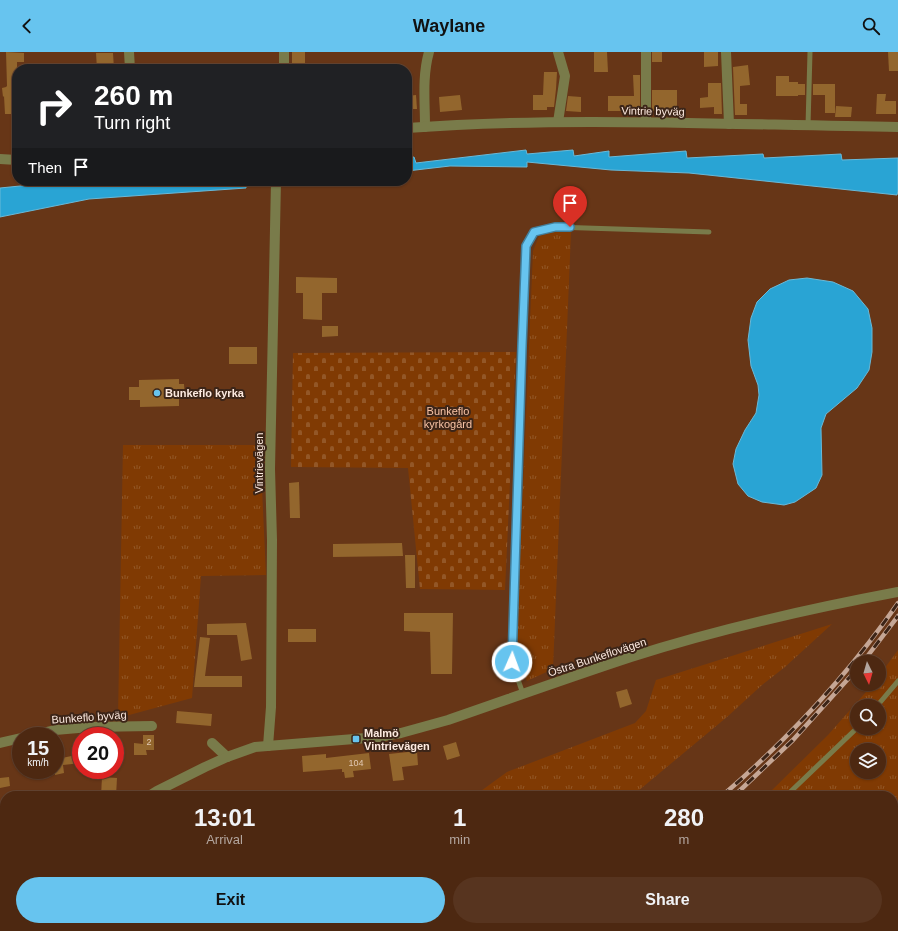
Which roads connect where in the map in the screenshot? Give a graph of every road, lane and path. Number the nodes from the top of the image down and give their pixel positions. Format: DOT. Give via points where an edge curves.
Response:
graph roads {
  1 [pos="129,52"];
  2 [pos="284,52"];
  3 [pos="429,52"];
  4 [pos="558,52"];
  5 [pos="646,52"];
  6 [pos="726,52"];
  7 [pos="810,52"];
  8 [pos="130,64"];
  9 [pos="284,64"];
  10 [pos="558,122"];
  11 [pos="646,122"];
  12 [pos="729,124"];
  13 [pos="808,126"];
  14 [pos="425,127"];
  15 [pos="898,127"];
  16 [pos="412,128"];
  17 [pos="0,159"];
  18 [pos="12,160"];
  19 [pos="276,186"];
  20 [pos="709,232"];
  21 [pos="898,592"];
  22 [pos="898,681"];
  23 [pos="523,694"];
  24 [pos="884,699"];
  25 [pos="152,726"];
  26 [pos="64,729"];
  27 [pos="850,735"];
  28 [pos="12,740"];
  29 [pos="0,743"];
  30 [pos="212,743"];
  31 [pos="268,746"];
  32 [pos="227,757"];
  33 [pos="157,791"];
  34 [pos="791,791"];
  1 -- 8 [label="street"];
  2 -- 9 [label="street"];
  3 -- 14 [label="street" via="424,78"];
  4 -- 10 [label="street" via="566,76"];
  5 -- 11 [label="street"];
  6 -- 12 [label="street"];
  7 -- 13 [label="lane"];
  10 -- 11 [label="street, Vintrie byväg"];
  10 -- 14 [label="street, Vintrie byväg"];
  11 -- 12 [label="street, Vintrie byväg"];
  12 -- 13 [label="street, Vintrie byväg"];
  13 -- 15 [label="street, Vintrie byväg"];
  14 -- 16 [label="street, Vintrie byväg"];
  17 -- 18 [label="street"];
  19 -- 31 [label="street, Vintrievägen" via="270,469 271,707"];
  20 -- 23 [label="lane" via="555,227 534,232 526,246 512,662"];
  21 -- 23 [label="street, Östra Bunkeflovägen" via="722,631"];
  22 -- 24 [label="lane"];
  23 -- 31 [label="street, Östra Bunkeflovägen" via="401,733"];
  25 -- 26 [label="street, Bunkeflo byväg" via="90,726"];
  27 -- 34 [label="lane"];
  28 -- 29 [label="street"];
  30 -- 32 [label="street"];
  31 -- 32 [label="street, Östra Bunkeflovägen" via="255,747"];
  32 -- 33 [label="street, Östra Bunkeflovägen"];
}
